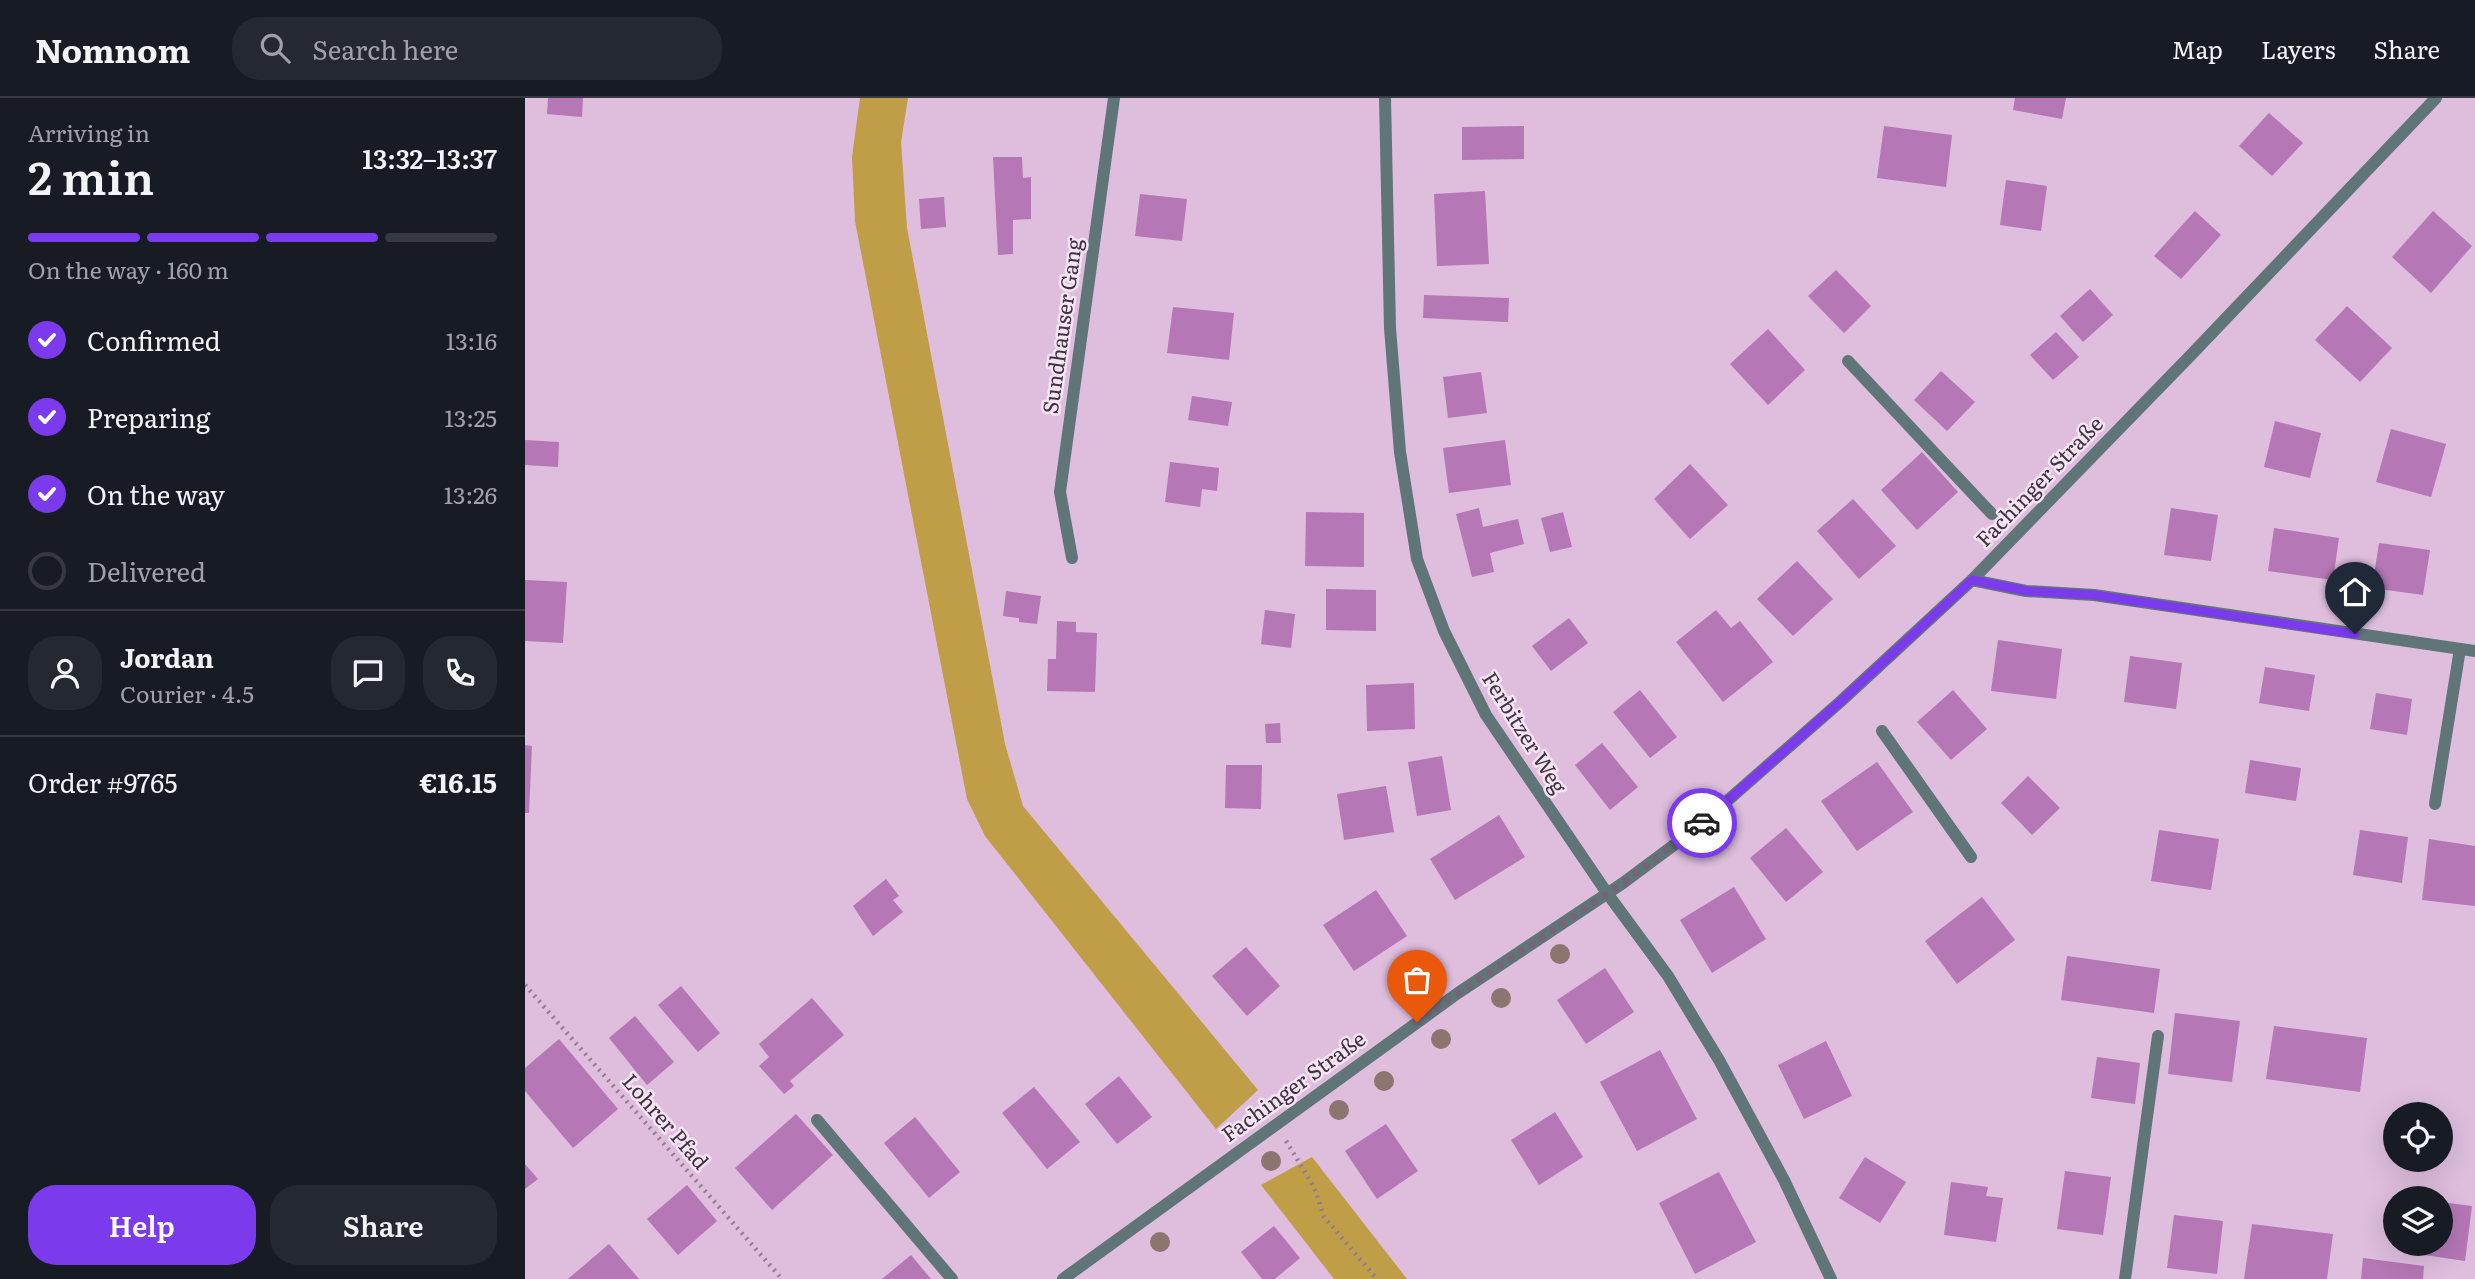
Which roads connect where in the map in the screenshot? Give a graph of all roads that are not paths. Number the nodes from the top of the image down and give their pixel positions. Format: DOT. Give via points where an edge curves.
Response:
graph roads {
  1 [pos="1114,98"];
  2 [pos="1385,98"];
  3 [pos="2436,98"];
  4 [pos="1848,361"];
  5 [pos="1992,514"];
  6 [pos="1072,558"];
  7 [pos="1972,580"];
  8 [pos="2460,649"];
  9 [pos="2475,651"];
  10 [pos="1882,731"];
  11 [pos="2435,804"];
  12 [pos="1971,857"];
  13 [pos="1607,893"];
  14 [pos="2158,1037"];
  15 [pos="817,1120"];
  16 [pos="952,1279"];
  17 [pos="1063,1279"];
  18 [pos="1831,1279"];
  19 [pos="2125,1279"];
  1 -- 6 [label="street, Sundhauser Gang" via="1060,492"];
  2 -- 13 [label="street, Ferbitzer Weg" via="1392,357 1399,452 1417,559 1444,631 1486,715"];
  3 -- 7 [label="street, Fachinger Straße"];
  4 -- 5 [label="street"];
  7 -- 8 [label="street"];
  7 -- 13 [label="street, Fachinger Straße" via="1694,830"];
  8 -- 9 [label="street"];
  8 -- 11 [label="street"];
  10 -- 12 [label="street"];
  13 -- 17 [label="street, Fachinger Straße" via="1458,993"];
  13 -- 18 [label="street, Ferbitzer Weg" via="1668,976 1719,1060"];
  14 -- 19 [label="street"];
  15 -- 16 [label="street"];
}
